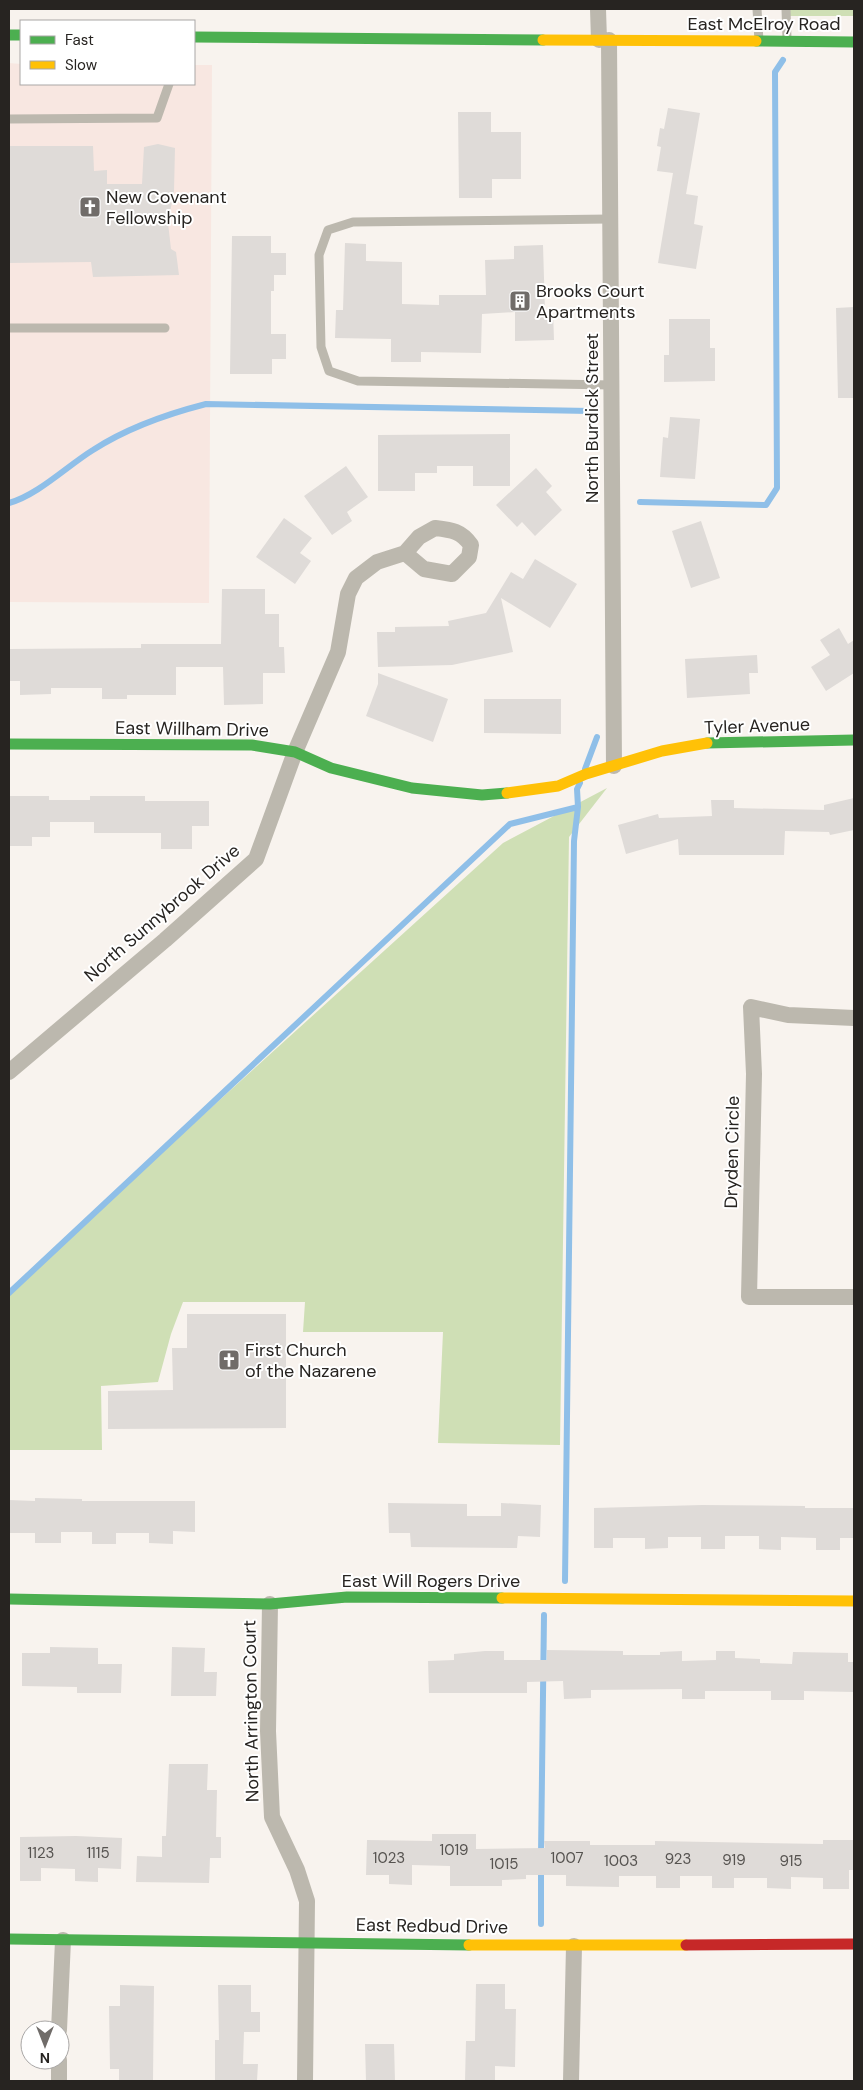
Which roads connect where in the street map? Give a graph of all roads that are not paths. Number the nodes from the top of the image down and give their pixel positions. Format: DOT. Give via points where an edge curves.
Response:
graph roads {
  1 [pos="598,9"];
  2 [pos="757,9"];
  3 [pos="786,9"];
  4 [pos="195,37"];
  5 [pos="604,40"];
  6 [pos="759,42"];
  7 [pos="787,42"];
  8 [pos="854,42"];
  9 [pos="169,85"];
  10 [pos="9,120"];
  11 [pos="610,219"];
  12 [pos="9,328"];
  13 [pos="166,328"];
  14 [pos="613,385"];
  15 [pos="405,553"];
  16 [pos="854,740"];
  17 [pos="9,744"];
  18 [pos="662,750"];
  19 [pos="295,752"];
  20 [pos="614,766"];
  21 [pos="854,1018"];
  22 [pos="9,1072"];
  23 [pos="854,1297"];
  24 [pos="9,1599"];
  25 [pos="854,1601"];
  26 [pos="270,1604"];
  27 [pos="9,1939"];
  28 [pos="63,1940"];
  29 [pos="305,1941"];
  30 [pos="854,1944"];
  31 [pos="574,1946"];
  32 [pos="60,2020"];
  33 [pos="305,2081"];
  34 [pos="572,2081"];
  1 -- 5 [label="street, North Burdick Street"];
  2 -- 6 [label="lane"];
  3 -- 7 [label="lane"];
  4 -- 5 [label="street, East McElroy Road"];
  5 -- 6 [label="street, East McElroy Road"];
  5 -- 11 [label="street, North Burdick Street"];
  6 -- 7 [label="street, East McElroy Road"];
  7 -- 8 [label="street, East McElroy Road"];
  9 -- 10 [label="lane" via="157,118"];
  11 -- 14 [label="street, North Burdick Street"];
  11 -- 14 [label="lane" via="353,222 328,230 319,255 320,347 329,371 358,381"];
  12 -- 13 [label="lane"];
  14 -- 20 [label="street, North Burdick Street"];
  15 -- 19 [label="street, North Sunnybrook Drive" via="377,562 356,578 348,594 338,652"];
  16 -- 18 [label="street, Tyler Avenue" via="710,743"];
  17 -- 19 [label="street, East Willham Drive" via="252,745"];
  18 -- 20 [label="street, East Willham Drive"];
  19 -- 20 [label="street, East Willham Drive" via="331,768 412,788 482,795 558,786"];
  19 -- 22 [label="street, North Sunnybrook Drive" via="256,859"];
  21 -- 23 [label="street, Dryden Circle" via="788,1015 751,1007 754,1074 748,1297"];
  24 -- 26 [label="street, East Will Rogers Drive"];
  25 -- 26 [label="street, East Will Rogers Drive" via="347,1597"];
  26 -- 29 [label="street, North Arrington Court" via="268,1732 272,1817 297,1870 306,1901"];
  27 -- 28 [label="street, East Redbud Drive"];
  28 -- 29 [label="street, East Redbud Drive"];
  28 -- 32 [label="street"];
  29 -- 31 [label="street, East Redbud Drive"];
  29 -- 33 [label="street, North Arrington Court"];
  30 -- 31 [label="street, East Redbud Drive"];
  31 -- 34 [label="street"];
}
